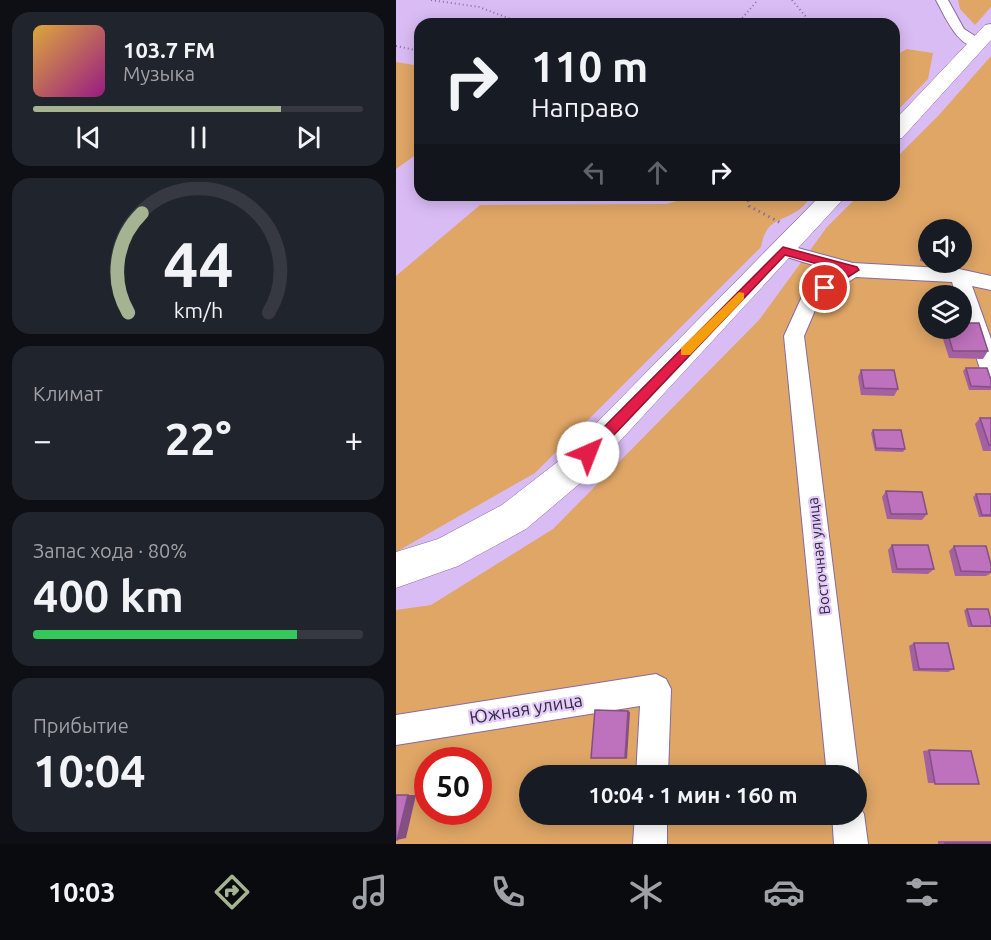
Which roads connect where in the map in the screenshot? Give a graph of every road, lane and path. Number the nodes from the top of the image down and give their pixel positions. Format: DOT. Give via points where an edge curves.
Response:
graph roads {
  1 [pos="431,0"];
  2 [pos="758,0"];
  3 [pos="792,0"];
  4 [pos="942,0"];
  5 [pos="508,18"];
  6 [pos="742,18"];
  7 [pos="807,18"];
  8 [pos="991,29"];
  9 [pos="978,44"];
  10 [pos="396,46"];
  11 [pos="414,50"];
  12 [pos="900,127"];
  13 [pos="748,201"];
  14 [pos="829,201"];
  15 [pos="791,242"];
  16 [pos="853,270"];
  17 [pos="959,276"];
  18 [pos="991,283"];
  19 [pos="991,369"];
  20 [pos="396,570"];
  21 [pos="396,730"];
  22 [pos="653,765"];
  23 [pos="842,765"];
  24 [pos="651,825"];
  25 [pos="849,825"];
  26 [pos="650,844"];
  27 [pos="851,844"];
  1 -- 5 [label="path" via="479,7"];
  2 -- 6 [label="path"];
  3 -- 7 [label="path"];
  4 -- 9 [label="street" via="959,31"];
  8 -- 9 [label="main road"];
  9 -- 12 [label="main road"];
  10 -- 11 [label="path"];
  13 -- 15 [label="path"];
  14 -- 15 [label="main road"];
  15 -- 16 [label="street"];
  15 -- 20 [label="main road" via="572,470 514,517 445,554"];
  16 -- 17 [label="street"];
  16 -- 23 [label="street, Восточная улица" via="812,297 794,336"];
  17 -- 18 [label="street"];
  17 -- 19 [label="street"];
  21 -- 22 [label="street, Южная улица" via="656,689"];
  24 -- 26 [label="street"];
  25 -- 27 [label="street"];
}
